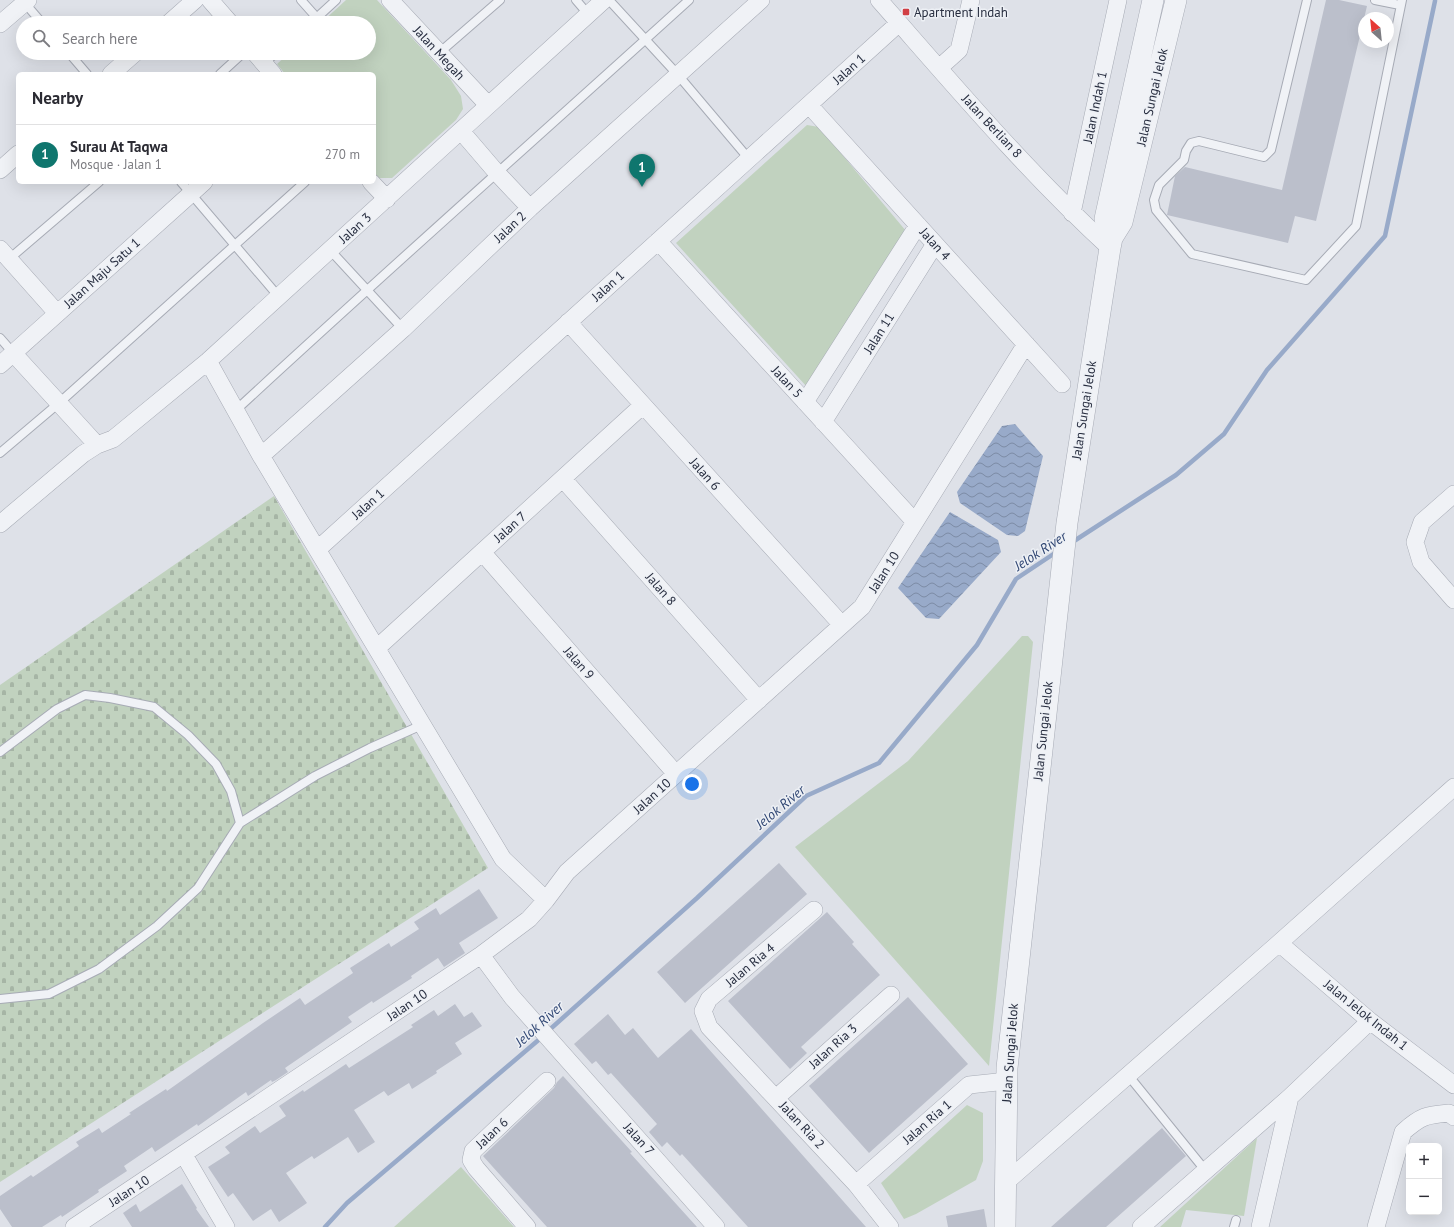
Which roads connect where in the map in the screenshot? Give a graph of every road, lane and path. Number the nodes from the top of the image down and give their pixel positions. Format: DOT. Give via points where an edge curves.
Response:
graph roads {
  1 [pos="195,0"];
  2 [pos="210,0"];
  3 [pos="301,0"];
  4 [pos="336,0"];
  5 [pos="390,0"];
  6 [pos="500,0"];
  7 [pos="576,0"];
  8 [pos="604,0"];
  9 [pos="609,0"];
  10 [pos="689,0"];
  11 [pos="761,0"];
  12 [pos="879,0"];
  13 [pos="971,0"];
  14 [pos="1118,0"];
  15 [pos="1153,0"];
  16 [pos="1176,0"];
  17 [pos="1307,0"];
  18 [pos="1375,0"];
  19 [pos="25,1"];
  20 [pos="1401,3"];
  21 [pos="588,14"];
  22 [pos="37,16"];
  23 [pos="177,16"];
  24 [pos="224,16"];
  25 [pos="311,16"];
  26 [pos="318,16"];
  27 [pos="899,23"];
  28 [pos="0,24"];
  29 [pos="645,40"];
  30 [pos="439,53"];
  31 [pos="74,60"];
  32 [pos="127,60"];
  33 [pos="235,60"];
  34 [pos="939,68"];
  35 [pos="85,72"];
  36 [pos="113,72"];
  37 [pos="222,72"];
  38 [pos="678,75"];
  39 [pos="488,105"];
  40 [pos="809,105"];
  41 [pos="461,131"];
  42 [pos="16,156"];
  43 [pos="749,159"];
  44 [pos="0,170"];
  45 [pos="498,174"];
  46 [pos="96,184"];
  47 [pos="198,184"];
  48 [pos="303,184"];
  49 [pos="373,184"];
  50 [pos="186,188"];
  51 [pos="387,199"];
  52 [pos="530,208"];
  53 [pos="1072,214"];
  54 [pos="918,225"];
  55 [pos="658,241"];
  56 [pos="1111,243"];
  57 [pos="935,244"];
  58 [pos="235,246"];
  59 [pos="330,250"];
  60 [pos="5,254"];
  61 [pos="367,289"];
  62 [pos="279,296"];
  63 [pos="57,313"];
  64 [pos="568,322"];
  65 [pos="403,328"];
  66 [pos="0,338"];
  67 [pos="1026,344"];
  68 [pos="14,354"];
  69 [pos="208,361"];
  70 [pos="0,365"];
  71 [pos="1062,384"];
  72 [pos="805,402"];
  73 [pos="59,403"];
  74 [pos="643,405"];
  75 [pos="235,411"];
  76 [pos="823,422"];
  77 [pos="97,445"];
  78 [pos="0,454"];
  79 [pos="261,456"];
  80 [pos="563,479"];
  81 [pos="1454,494"];
  82 [pos="915,522"];
  83 [pos="0,524"];
  84 [pos="318,549"];
  85 [pos="482,552"];
  86 [pos="1454,600"];
  87 [pos="842,625"];
  88 [pos="377,648"];
  89 [pos="759,700"];
  90 [pos="422,725"];
  91 [pos="0,752"];
  92 [pos="676,774"];
  93 [pos="1454,787"];
  94 [pos="240,822"];
  95 [pos="546,900"];
  96 [pos="814,910"];
  97 [pos="1279,943"];
  98 [pos="481,955"];
  99 [pos="891,995"];
  100 [pos="0,999"];
  101 [pos="1370,1021"];
  102 [pos="709,1027"];
  103 [pos="1128,1075"];
  104 [pos="547,1081"];
  105 [pos="1007,1081"];
  106 [pos="1454,1085"];
  107 [pos="1290,1097"];
  108 [pos="776,1098"];
  109 [pos="1454,1117"];
  110 [pos="184,1155"];
  111 [pos="1205,1170"];
  112 [pos="1005,1183"];
  113 [pos="856,1184"];
  114 [pos="74,1227"];
  115 [pos="226,1227"];
  116 [pos="528,1227"];
  117 [pos="716,1227"];
  118 [pos="890,1227"];
  119 [pos="1005,1227"];
  120 [pos="1141,1227"];
  121 [pos="1260,1227"];
  122 [pos="1376,1227"];
  1 -- 23 [label="street"];
  2 -- 24 [label="street"];
  3 -- 25 [label="lane"];
  4 -- 26 [label="lane"];
  5 -- 30 [label="street, Jalan Megah"];
  6 -- 30 [label="lane"];
  7 -- 21 [label="lane"];
  8 -- 21 [label="street, Jalan 3"];
  9 -- 29 [label="lane"];
  10 -- 29 [label="lane"];
  11 -- 38 [label="street, Jalan 2"];
  12 -- 27 [label="street, Jalan Berlian 8"];
  13 -- 34 [label="street" via="959,50"];
  14 -- 53 [label="street, Jalan Indah 1"];
  15 -- 56 [label="street, Jalan Sungai Jelok" via="1105,219"];
  16 -- 56 [label="street, Jalan Sungai Jelok" via="1122,222"];
  17 -- 20 [label="lane" via="1271,150 1264,157 1199,141 1191,143 1184,160 1159,185 1154,200 1156,210 1192,254 1306,280 1356,226"];
  18 -- 20 [label="lane"];
  19 -- 22 [label="lane"];
  19 -- 28 [label="street"];
  21 -- 39 [label="street, Jalan 3"];
  27 -- 34 [label="street, Jalan Berlian 8"];
  27 -- 40 [label="street, Jalan 1"];
  29 -- 38 [label="lane"];
  29 -- 45 [label="lane"];
  30 -- 39 [label="street, Jalan Megah"];
  31 -- 35 [label="lane"];
  32 -- 36 [label="street"];
  33 -- 37 [label="lane"];
  34 -- 53 [label="street, Jalan Berlian 8"];
  38 -- 43 [label="lane"];
  38 -- 52 [label="street, Jalan 2"];
  39 -- 41 [label="street, Jalan 3"];
  40 -- 43 [label="street, Jalan 1"];
  40 -- 54 [label="street, Jalan 4"];
  41 -- 45 [label="street"];
  41 -- 51 [label="street, Jalan 3"];
  42 -- 44 [label="street"];
  43 -- 55 [label="street, Jalan 1"];
  45 -- 52 [label="street"];
  45 -- 61 [label="lane"];
  46 -- 60 [label="lane"];
  47 -- 50 [label="street, Jalan Maju Satu 1"];
  48 -- 58 [label="lane"];
  49 -- 51 [label="street"];
  50 -- 58 [label="lane"];
  50 -- 63 [label="street, Jalan Maju Satu 1"];
  51 -- 59 [label="street, Jalan 3"];
  52 -- 65 [label="street, Jalan 2"];
  53 -- 56 [label="street, Jalan Berlian 8"];
  54 -- 57 [label="street, Jalan 4"];
  54 -- 72 [label="street, Jalan 11"];
  55 -- 64 [label="street, Jalan 1"];
  55 -- 72 [label="street, Jalan 5"];
  56 -- 105 [label="street, Jalan Sungai Jelok" via="1059,587 1006,1068"];
  57 -- 67 [label="street, Jalan 4"];
  57 -- 76 [label="street, Jalan 11"];
  58 -- 62 [label="lane"];
  58 -- 73 [label="lane"];
  59 -- 61 [label="lane"];
  59 -- 62 [label="street, Jalan 3"];
  60 -- 63 [label="street"];
  61 -- 65 [label="lane"];
  61 -- 75 [label="lane"];
  62 -- 69 [label="street, Jalan 3"];
  63 -- 68 [label="street, Jalan Maju Satu 1"];
  64 -- 74 [label="street, Jalan 6"];
  64 -- 84 [label="street, Jalan 1"];
  65 -- 79 [label="street, Jalan 2"];
  66 -- 68 [label="lane"];
  67 -- 71 [label="street, Jalan 4"];
  67 -- 82 [label="street, Jalan 10"];
  68 -- 70 [label="street, Jalan Maju Satu 1"];
  68 -- 73 [label="street"];
  69 -- 75 [label="street"];
  69 -- 77 [label="street, Jalan 3" via="113,439"];
  72 -- 76 [label="street, Jalan 5"];
  73 -- 77 [label="street"];
  73 -- 78 [label="lane"];
  74 -- 80 [label="street, Jalan 7"];
  74 -- 87 [label="street, Jalan 6"];
  75 -- 79 [label="street"];
  76 -- 82 [label="street, Jalan 5"];
  77 -- 83 [label="street, Jalan 3"];
  79 -- 84 [label="street"];
  80 -- 85 [label="street, Jalan 7"];
  80 -- 89 [label="street, Jalan 8"];
  81 -- 86 [label="street" via="1422,522 1415,542 1420,562"];
  82 -- 87 [label="street, Jalan 10" via="862,607"];
  84 -- 88 [label="street"];
  85 -- 88 [label="street, Jalan 7"];
  85 -- 92 [label="street, Jalan 9"];
  87 -- 89 [label="street, Jalan 10"];
  88 -- 90 [label="street"];
  89 -- 92 [label="street, Jalan 10"];
  90 -- 94 [label="lane" via="316,776"];
  90 -- 95 [label="street" via="503,859"];
  91 -- 94 [label="lane" via="57,709 85,695 154,707 188,735 216,764 231,791"];
  92 -- 95 [label="street, Jalan 10" via="567,872"];
  93 -- 97 [label="street"];
  94 -- 100 [label="lane" via="198,888 157,926 99,969 50,994"];
  95 -- 98 [label="street, Jalan 10" via="529,919"];
  96 -- 102 [label="street, Jalan Ria 4" via="709,999 703,1011"];
  97 -- 101 [label="street, Jalan Jelok Indah 1"];
  97 -- 103 [label="street"];
  98 -- 110 [label="street, Jalan 10"];
  98 -- 117 [label="street, Jalan 7" via="512,997"];
  99 -- 108 [label="street, Jalan Ria 3"];
  101 -- 106 [label="street, Jalan Jelok Indah 1"];
  101 -- 107 [label="street"];
  102 -- 108 [label="street, Jalan Ria 2"];
  103 -- 111 [label="lane"];
  103 -- 112 [label="street"];
  104 -- 116 [label="street, Jalan 6" via="473,1151 471,1160"];
  105 -- 112 [label="street, Jalan Sungai Jelok"];
  105 -- 113 [label="street, Jalan Ria 1" via="969,1085"];
  107 -- 111 [label="street"];
  107 -- 121 [label="street"];
  108 -- 113 [label="street, Jalan Ria 2"];
  109 -- 122 [label="street" via="1449,1113 1428,1115 1415,1121 1403,1132"];
  110 -- 114 [label="street, Jalan 10"];
  110 -- 115 [label="street"];
  111 -- 120 [label="street"];
  112 -- 119 [label="street, Jalan Sungai Jelok"];
  113 -- 118 [label="street, Jalan Ria 2"];
}
